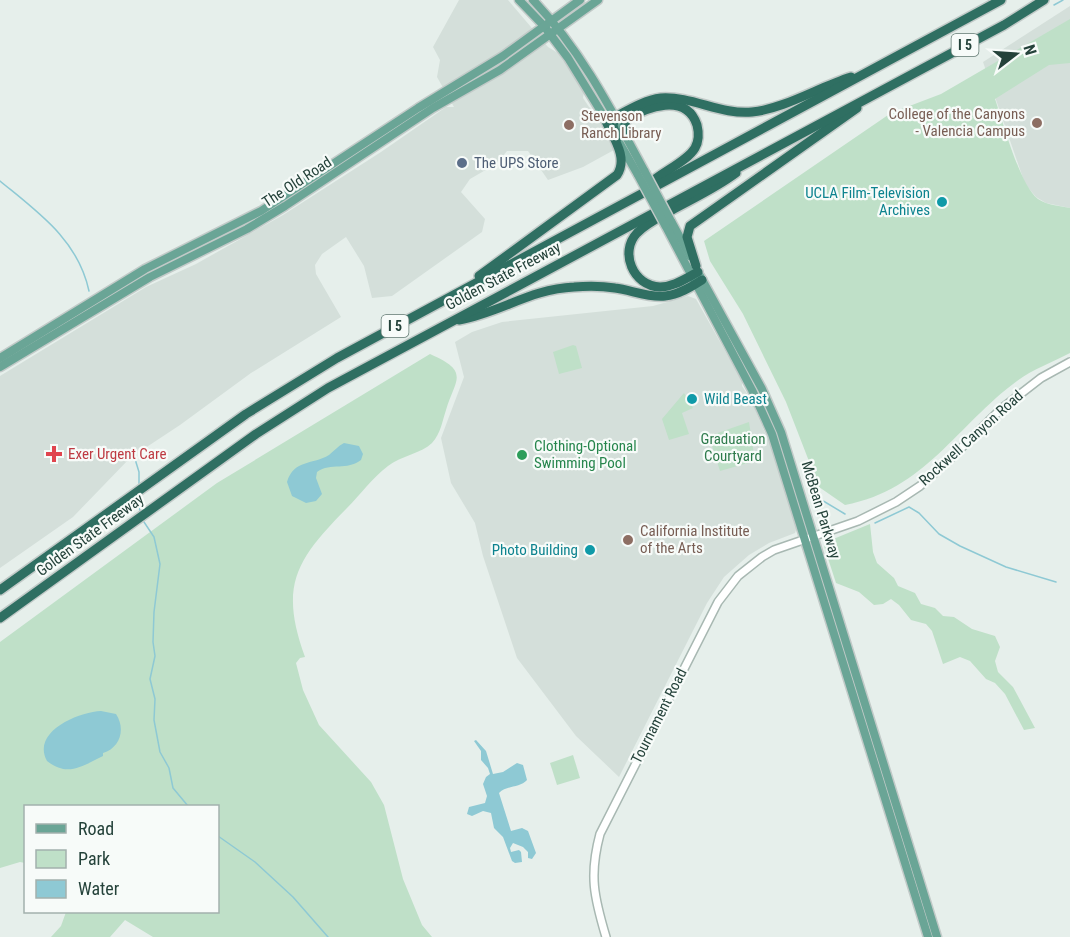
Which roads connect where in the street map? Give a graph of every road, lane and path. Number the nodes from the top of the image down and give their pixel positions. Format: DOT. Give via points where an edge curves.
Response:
graph roads {
  1 [pos="519,0"];
  2 [pos="533,0"];
  3 [pos="580,0"];
  4 [pos="598,0"];
  5 [pos="1001,0"];
  6 [pos="1044,0"];
  7 [pos="548,23"];
  8 [pos="554,31"];
  9 [pos="873,69"];
  10 [pos="884,89"];
  11 [pos="610,118"];
  12 [pos="620,135"];
  13 [pos="760,155"];
  14 [pos="641,193"];
  15 [pos="697,275"];
  16 [pos="461,291"];
  17 [pos="451,321"];
  18 [pos="0,357"];
  19 [pos="1070,362"];
  20 [pos="0,367"];
  21 [pos="752,390"];
  22 [pos="771,410"];
  23 [pos="815,536"];
  24 [pos="805,539"];
  25 [pos="0,590"];
  26 [pos="0,618"];
  27 [pos="844,649"];
  28 [pos="606,937"];
  29 [pos="928,937"];
  30 [pos="937,937"];
  1 -- 7 [label="main road"];
  2 -- 7 [label="main road"];
  3 -- 7 [label="main road, The Old Road"];
  4 -- 8 [label="main road, The Old Road"];
  5 -- 9 [label="highway, Golden State Freeway / I 5"];
  6 -- 10 [label="highway, Golden State Freeway / I 5"];
  7 -- 8 [label="main road"];
  7 -- 18 [label="main road, The Old Road" via="261,211 145,269"];
  8 -- 11 [label="main road"];
  8 -- 20 [label="main road, The Old Road" via="500,70 433,108 271,215 150,277"];
  9 -- 11 [label="highway" via="763,110 729,111 661,99"];
  9 -- 14 [label="highway, Golden State Freeway / I 5"];
  10 -- 13 [label="highway, Golden State Freeway / I 5"];
  10 -- 15 [label="highway" via="690,226 687,237"];
  11 -- 12 [label="highway"];
  11 -- 16 [label="highway" via="622,160 617,175"];
  12 -- 14 [label="highway" via="626,120 648,108 667,105 686,111 698,127 691,153 656,177"];
  12 -- 15 [label="main road, McBean Parkway, bridge"];
  13 -- 15 [label="highway" via="720,184 642,228 631,241 630,266 647,284 666,287"];
  13 -- 17 [label="highway, Golden State Freeway / I 5"];
  14 -- 16 [label="highway, Golden State Freeway / I 5"];
  15 -- 17 [label="highway" via="678,293 665,296 596,287 549,290 477,317"];
  15 -- 21 [label="main road, McBean Parkway"];
  15 -- 22 [label="main road, McBean Parkway"];
  16 -- 25 [label="highway, Golden State Freeway / I 5" via="291,385"];
  17 -- 26 [label="highway, Golden State Freeway / I 5" via="328,388 256,434"];
  19 -- 23 [label="street, Rockwell Canyon Road" via="1041,378 1001,409 920,486 879,511"];
  21 -- 22 [label="main road"];
  21 -- 24 [label="main road, McBean Parkway" via="776,444"];
  22 -- 23 [label="main road, McBean Parkway"];
  23 -- 24 [label="street, Rockwell Canyon Road"];
  23 -- 27 [label="main road, McBean Parkway"];
  24 -- 27 [label="main road, McBean Parkway"];
  24 -- 28 [label="street, Tournament Road" via="762,557 727,589 609,815 600,834 593,868 594,892"];
  27 -- 29 [label="main road, McBean Parkway"];
  27 -- 30 [label="main road, McBean Parkway"];
}
